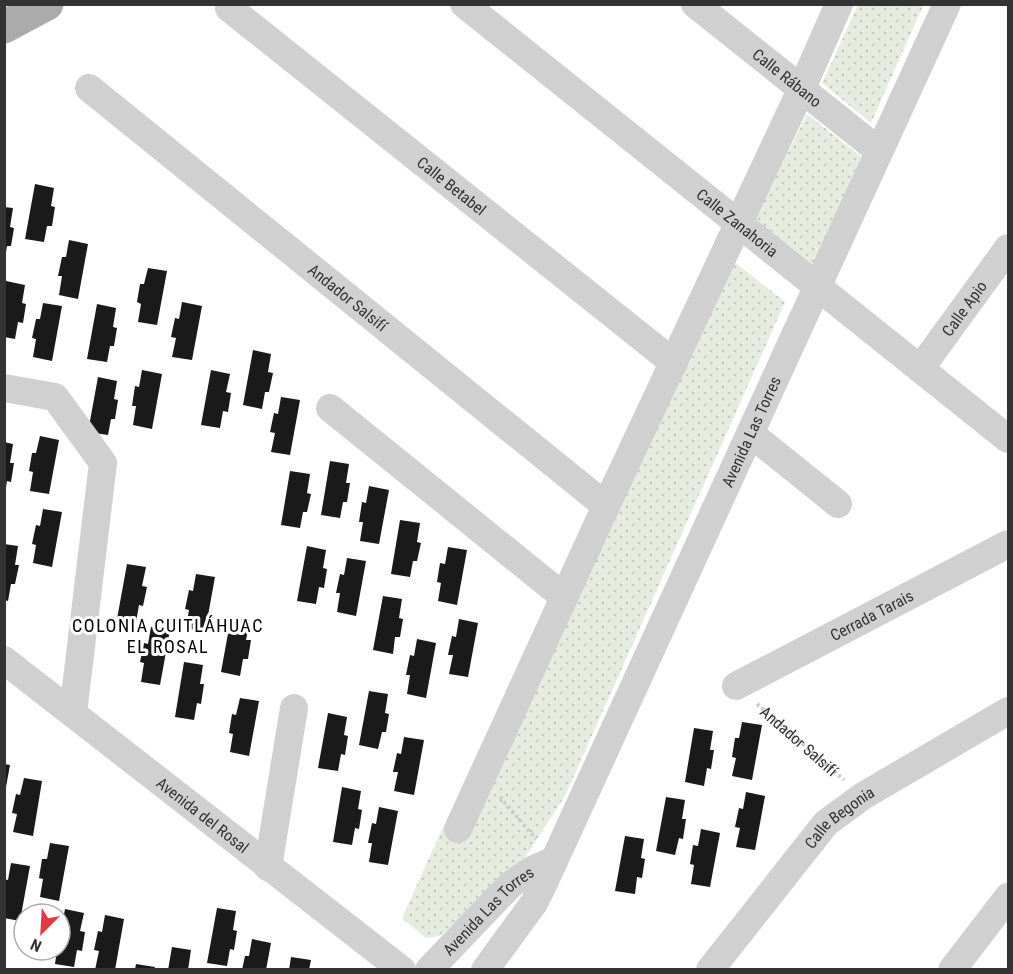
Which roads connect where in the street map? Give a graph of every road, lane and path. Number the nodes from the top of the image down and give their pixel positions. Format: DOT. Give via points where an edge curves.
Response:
graph roads {
  1 [pos="47,4"];
  2 [pos="464,4"];
  3 [pos="695,4"];
  4 [pos="839,4"];
  5 [pos="947,4"];
  6 [pos="229,8"];
  7 [pos="4,27"];
  8 [pos="89,87"];
  9 [pos="802,88"];
  10 [pos="879,151"];
  11 [pos="738,225"];
  12 [pos="1008,248"];
  13 [pos="817,286"];
  14 [pos="674,363"];
  15 [pos="920,369"];
  16 [pos="4,388"];
  17 [pos="330,408"];
  18 [pos="751,434"];
  19 [pos="1008,440"];
  20 [pos="838,504"];
  21 [pos="606,506"];
  22 [pos="1008,544"];
  23 [pos="564,597"];
  24 [pos="4,660"];
  25 [pos="736,686"];
  26 [pos="294,708"];
  27 [pos="1008,711"];
  28 [pos="73,713"];
  29 [pos="482,776"];
  30 [pos="863,796"];
  31 [pos="458,829"];
  32 [pos="554,860"];
  33 [pos="268,867"];
  34 [pos="1008,897"];
  35 [pos="402,969"];
  36 [pos="429,969"];
  37 [pos="485,969"];
  38 [pos="710,969"];
  39 [pos="952,969"];
  1 -- 7 [label="main road"];
  2 -- 11 [label="street, Calle Zanahoria"];
  3 -- 9 [label="street, Calle Rábano"];
  4 -- 9 [label="street"];
  5 -- 10 [label="street, Avenida Las Torres"];
  6 -- 14 [label="street, Calle Betabel"];
  8 -- 21 [label="street, Andador Salsifí"];
  9 -- 10 [label="street, Calle Rábano"];
  9 -- 11 [label="street"];
  10 -- 13 [label="street, Avenida Las Torres"];
  11 -- 13 [label="street, Calle Zanahoria"];
  11 -- 14 [label="street"];
  12 -- 15 [label="street, Calle Apio"];
  13 -- 15 [label="street, Calle Zanahoria"];
  13 -- 18 [label="street, Avenida Las Torres"];
  14 -- 21 [label="street"];
  15 -- 19 [label="street, Calle Zanahoria"];
  16 -- 28 [label="street" via="55,397 103,463"];
  17 -- 23 [label="street"];
  18 -- 20 [label="street"];
  18 -- 32 [label="street, Avenida Las Torres"];
  21 -- 23 [label="street"];
  22 -- 25 [label="street, Cerrada Tarais"];
  23 -- 29 [label="street"];
  24 -- 28 [label="street, Avenida del Rosal"];
  25 -- 30 [label="path, Andador Salsifí"];
  26 -- 33 [label="street"];
  27 -- 30 [label="street, Calle Begonia"];
  28 -- 33 [label="street, Avenida del Rosal"];
  29 -- 31 [label="street"];
  29 -- 32 [label="path"];
  30 -- 38 [label="street, Calle Begonia" via="826,823"];
  32 -- 36 [label="street, Avenida Las Torres" via="510,885"];
  32 -- 37 [label="street, Avenida Las Torres" via="534,903"];
  33 -- 35 [label="street, Avenida del Rosal"];
  34 -- 39 [label="street"];
}
